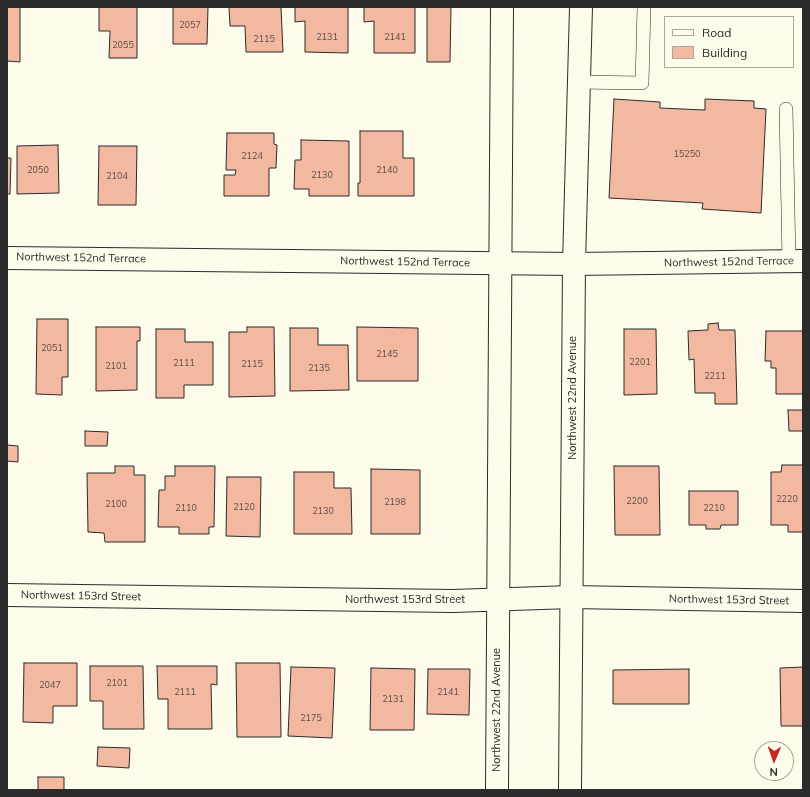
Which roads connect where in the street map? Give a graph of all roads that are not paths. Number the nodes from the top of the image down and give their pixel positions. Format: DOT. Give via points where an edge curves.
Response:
graph roads {
  1 [pos="502,7"];
  2 [pos="581,7"];
  3 [pos="644,7"];
  4 [pos="578,82"];
  5 [pos="786,109"];
  6 [pos="7,258"];
  7 [pos="796,262"];
  8 [pos="500,263"];
  9 [pos="574,264"];
  10 [pos="7,595"];
  11 [pos="571,597"];
  12 [pos="498,600"];
  13 [pos="803,601"];
  14 [pos="497,790"];
  15 [pos="570,790"];
  1 -- 8 [label="street, Northwest 22nd Avenue"];
  2 -- 4 [label="street, Northwest 22nd Avenue"];
  3 -- 4 [label="lane" via="642,83"];
  4 -- 9 [label="street, Northwest 22nd Avenue"];
  5 -- 7 [label="lane"];
  6 -- 8 [label="street, Northwest 152nd Terrace"];
  7 -- 9 [label="street, Northwest 152nd Terrace"];
  8 -- 9 [label="street, Northwest 152nd Terrace"];
  8 -- 12 [label="street, Northwest 22nd Avenue"];
  9 -- 11 [label="street, Northwest 22nd Avenue"];
  10 -- 12 [label="street, Northwest 153rd Street"];
  11 -- 12 [label="street, Northwest 153rd Street"];
  11 -- 13 [label="street, Northwest 153rd Street"];
  11 -- 15 [label="street, Northwest 22nd Avenue"];
  12 -- 14 [label="street, Northwest 22nd Avenue"];
}
